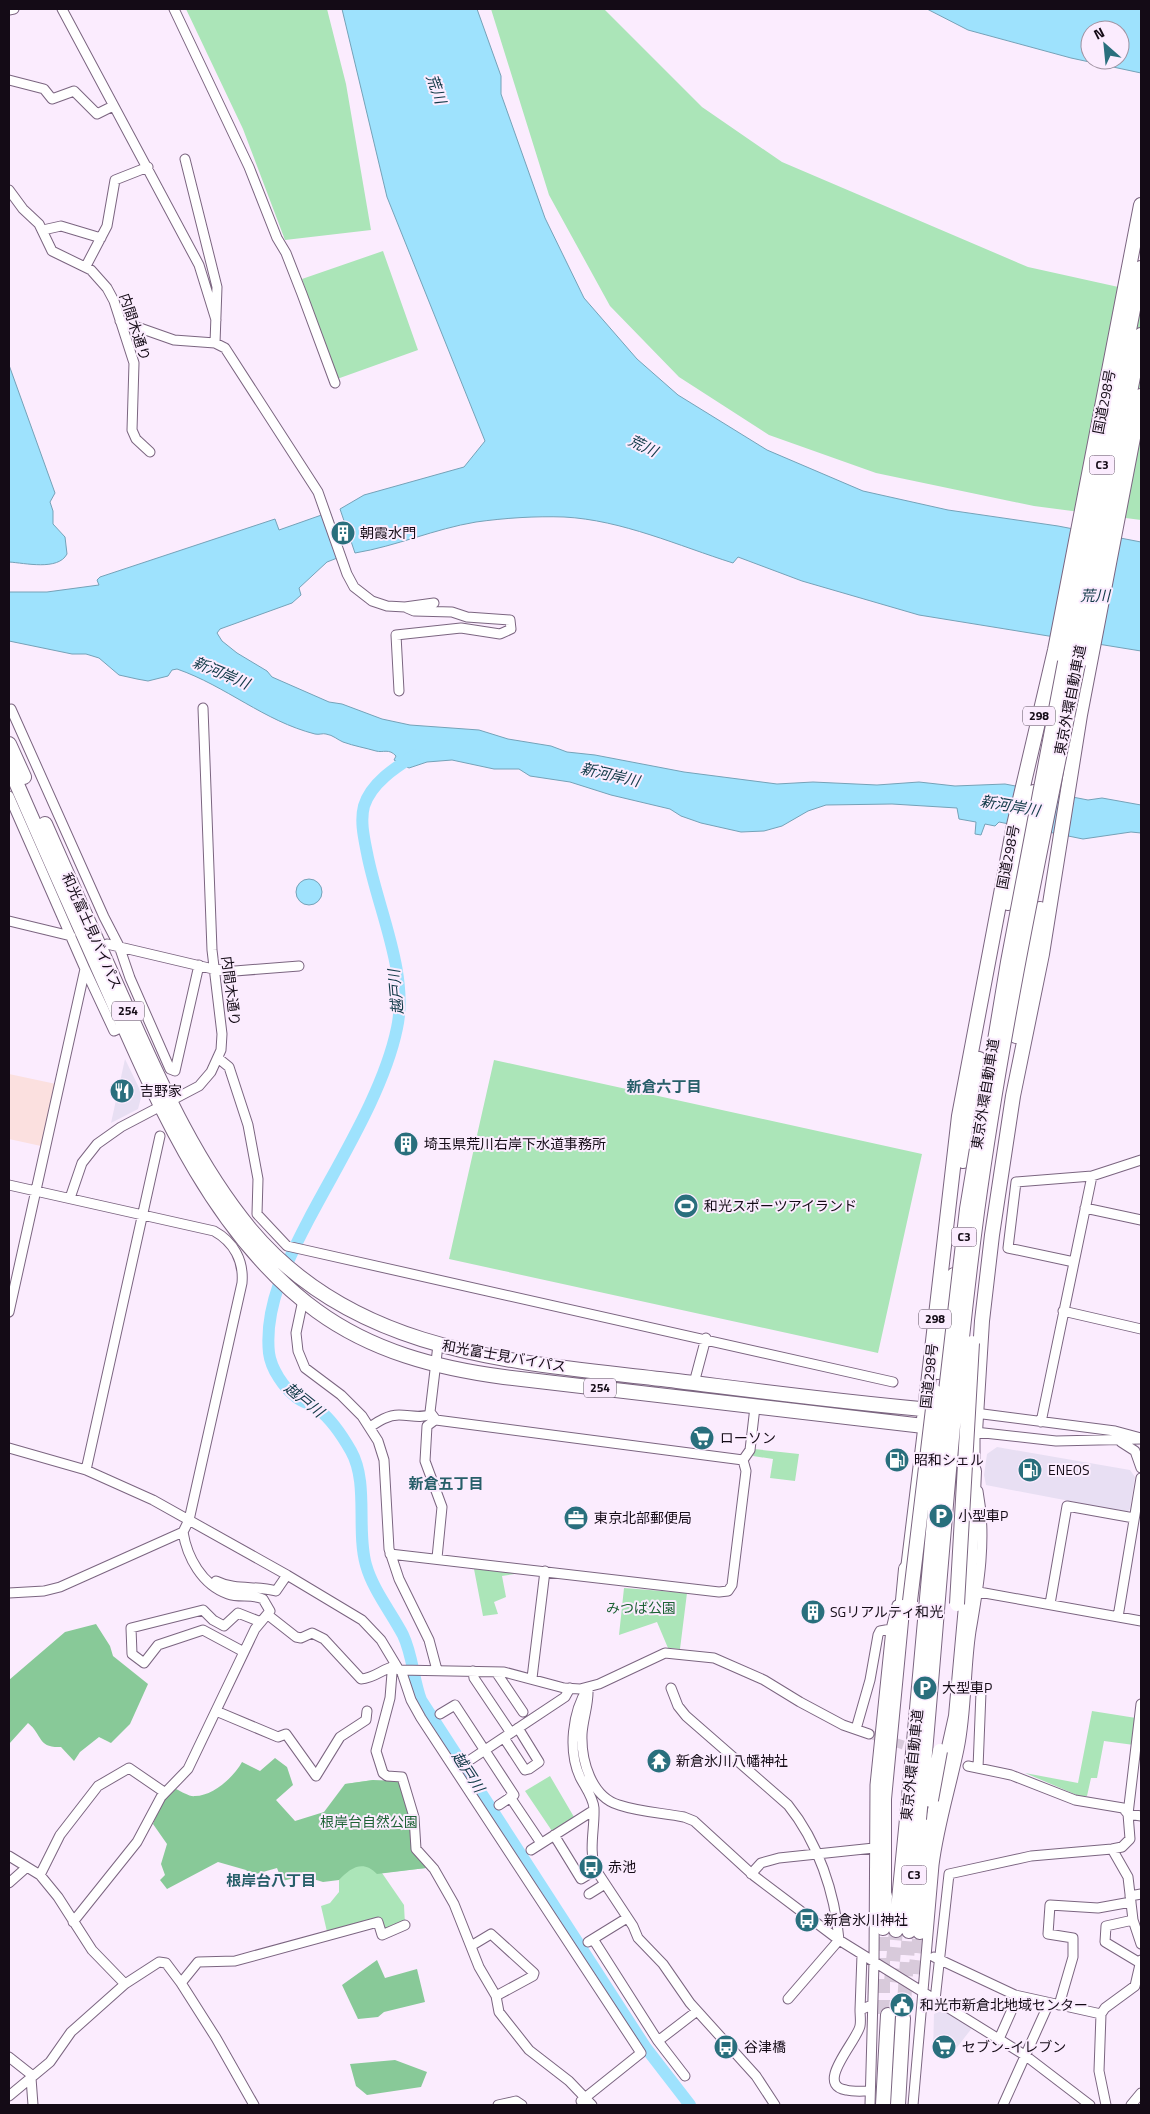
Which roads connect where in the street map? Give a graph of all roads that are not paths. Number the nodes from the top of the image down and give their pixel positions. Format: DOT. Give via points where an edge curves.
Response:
graph roads {
  1 [pos="14,9"];
  2 [pos="62,9"];
  3 [pos="174,9"];
  4 [pos="9,10"];
  5 [pos="9,80"];
  6 [pos="114,106"];
  7 [pos="185,159"];
  8 [pos="148,167"];
  9 [pos="9,190"];
  10 [pos="1141,205"];
  11 [pos="43,230"];
  12 [pos="101,238"];
  13 [pos="86,266"];
  14 [pos="1141,268"];
  15 [pos="216,320"];
  16 [pos="120,321"];
  17 [pos="1141,335"];
  18 [pos="215,343"];
  19 [pos="335,383"];
  20 [pos="1141,396"];
  21 [pos="150,452"];
  22 [pos="434,603"];
  23 [pos="406,607"];
  24 [pos="399,691"];
  25 [pos="11,710"];
  26 [pos="204,711"];
  27 [pos="1058,728"];
  28 [pos="9,744"];
  29 [pos="9,766"];
  30 [pos="9,796"];
  31 [pos="9,921"];
  32 [pos="71,936"];
  33 [pos="108,944"];
  34 [pos="119,946"];
  35 [pos="199,965"];
  36 [pos="299,966"];
  37 [pos="86,969"];
  38 [pos="213,969"];
  39 [pos="124,1026"];
  40 [pos="218,1058"];
  41 [pos="166,1103"];
  42 [pos="160,1136"];
  43 [pos="1141,1160"];
  44 [pos="1092,1176"];
  45 [pos="9,1185"];
  46 [pos="34,1191"];
  47 [pos="70,1198"];
  48 [pos="1085,1208"];
  49 [pos="967,1209"];
  50 [pos="143,1215"];
  51 [pos="1141,1220"];
  52 [pos="992,1235"];
  53 [pos="973,1245"];
  54 [pos="1074,1262"];
  55 [pos="299,1297"];
  56 [pos="1063,1311"];
  57 [pos="9,1312"];
  58 [pos="982,1321"];
  59 [pos="1141,1329"];
  60 [pos="706,1338"];
  61 [pos="438,1345"];
  62 [pos="930,1361"];
  63 [pos="436,1366"];
  64 [pos="893,1382"];
  65 [pos="694,1383"];
  66 [pos="755,1407"];
  67 [pos="925,1409"];
  68 [pos="948,1411"];
  69 [pos="976,1413"];
  70 [pos="433,1417"];
  71 [pos="1041,1422"];
  72 [pos="370,1427"];
  73 [pos="930,1427"];
  74 [pos="975,1432"];
  75 [pos="1141,1439"];
  76 [pos="1116,1440"];
  77 [pos="9,1448"];
  78 [pos="743,1460"];
  79 [pos="1141,1468"];
  80 [pos="86,1470"];
  81 [pos="974,1471"];
  82 [pos="1141,1478"];
  83 [pos="1134,1518"];
  84 [pos="189,1520"];
  85 [pos="183,1532"];
  86 [pos="390,1554"];
  87 [pos="437,1558"];
  88 [pos="906,1569"];
  89 [pos="545,1571"];
  90 [pos="201,1573"];
  91 [pos="287,1574"];
  92 [pos="979,1592"];
  93 [pos="9,1593"];
  94 [pos="910,1601"];
  95 [pos="957,1604"];
  96 [pos="1050,1604"];
  97 [pos="268,1614"];
  98 [pos="1118,1617"];
  99 [pos="1141,1621"];
  100 [pos="261,1622"];
  101 [pos="891,1630"];
  102 [pos="244,1652"];
  103 [pos="401,1669"];
  104 [pos="437,1670"];
  105 [pos="473,1671"];
  106 [pos="496,1672"];
  107 [pos="532,1678"];
  108 [pos="967,1684"];
  109 [pos="570,1688"];
  110 [pos="588,1688"];
  111 [pos="671,1688"];
  112 [pos="1141,1704"];
  113 [pos="216,1711"];
  114 [pos="367,1711"];
  115 [pos="523,1712"];
  116 [pos="440,1714"];
  117 [pos="856,1729"];
  118 [pos="511,1733"];
  119 [pos="869,1734"];
  120 [pos="485,1750"];
  121 [pos="940,1752"];
  122 [pos="470,1760"];
  123 [pos="968,1766"];
  124 [pos="978,1768"];
  125 [pos="164,1792"];
  126 [pos="510,1797"];
  127 [pos="499,1805"];
  128 [pos="594,1810"];
  129 [pos="1128,1814"];
  130 [pos="1141,1816"];
  131 [pos="913,1819"];
  132 [pos="554,1836"];
  133 [pos="541,1843"];
  134 [pos="927,1846"];
  135 [pos="874,1848"];
  136 [pos="1112,1849"];
  137 [pos="531,1850"];
  138 [pos="815,1854"];
  139 [pos="9,1856"];
  140 [pos="27,1867"];
  141 [pos="596,1870"];
  142 [pos="751,1874"];
  143 [pos="40,1875"];
  144 [pos="9,1883"];
  145 [pos="605,1884"];
  146 [pos="589,1894"];
  147 [pos="1141,1894"];
  148 [pos="1130,1899"];
  149 [pos="627,1918"];
  150 [pos="1133,1920"];
  151 [pos="73,1922"];
  152 [pos="405,1925"];
  153 [pos="902,1930"];
  154 [pos="838,1940"];
  155 [pos="1141,1944"];
  156 [pos="471,1946"];
  157 [pos="926,1954"];
  158 [pos="862,1955"];
  159 [pos="938,1960"];
  160 [pos="1141,1961"];
  161 [pos="874,1962"];
  162 [pos="181,1983"];
  163 [pos="125,1984"];
  164 [pos="1138,1986"];
  165 [pos="922,1992"];
  166 [pos="496,1996"];
  167 [pos="1018,1996"];
  168 [pos="788,1999"];
  169 [pos="935,2000"];
  170 [pos="1049,2003"];
  171 [pos="1059,2005"];
  172 [pos="860,2010"];
  173 [pos="697,2011"];
  174 [pos="881,2011"];
  175 [pos="1101,2014"];
  176 [pos="999,2039"];
  177 [pos="658,2041"];
  178 [pos="9,2056"];
  179 [pos="1026,2056"];
  180 [pos="685,2076"];
  181 [pos="32,2077"];
  182 [pos="870,2092"];
  183 [pos="1141,2093"];
  184 [pos="9,2096"];
  185 [pos="585,2101"];
  186 [pos="33,2105"];
  187 [pos="254,2105"];
  188 [pos="498,2105"];
  189 [pos="522,2105"];
  190 [pos="592,2105"];
  191 [pos="774,2105"];
  192 [pos="870,2105"];
  193 [pos="883,2105"];
  194 [pos="898,2105"];
  195 [pos="902,2105"];
  196 [pos="913,2105"];
  197 [pos="1003,2105"];
  198 [pos="1090,2105"];
  199 [pos="1106,2105"];
  200 [pos="1131,2105"];
  1 -- 4 [label="street"];
  2 -- 6 [label="street"];
  3 -- 19 [label="street" via="250,167"];
  5 -- 6 [label="street" via="44,89 52,99 74,91 97,114"];
  6 -- 8 [label="street"];
  7 -- 15 [label="street" via="217,287"];
  8 -- 12 [label="street" via="115,180 107,226"];
  8 -- 15 [label="street" via="199,265"];
  9 -- 11 [label="street, 内間木通り"];
  10 -- 62 [label="highway, 国道298号 / 298" via="1055,650 1012,835 959,1116"];
  11 -- 12 [label="street" via="61,226"];
  11 -- 13 [label="street, 内間木通り" via="54,253"];
  12 -- 13 [label="street"];
  13 -- 16 [label="street, 内間木通り" via="110,293"];
  14 -- 27 [label="highway, 東京外環自動車道 / C3, bridge"];
  15 -- 18 [label="street"];
  16 -- 18 [label="street" via="174,340"];
  16 -- 21 [label="street, 内間木通り" via="134,363 132,430 136,439"];
  17 -- 27 [label="highway, 東京外環自動車道 / C3, bridge"];
  18 -- 23 [label="street" via="231,354 318,492 354,588 378,604"];
  20 -- 52 [label="highway" via="1080,715"];
  22 -- 23 [label="street"];
  23 -- 24 [label="street" via="414,611 452,612 467,617 510,620 511,629 500,634 461,628 396,636"];
  25 -- 34 [label="street"];
  26 -- 38 [label="street, 内間木通り"];
  27 -- 49 [label="highway, 東京外環自動車道 / C3, bridge" via="991,1058"];
  27 -- 52 [label="highway, bridge" via="1048,860 1007,1087 993,1193"];
  27 -- 53 [label="highway, 東京外環自動車道 / C3, bridge"];
  27 -- 62 [label="highway, bridge" via="1040,769 1010,897 965,1151 936,1349"];
  28 -- 41 [label="highway, 和光富士見バイパス / 254" via="147,1052"];
  29 -- 39 [label="highway, 和光富士見バイパス / 254"];
  30 -- 32 [label="street"];
  31 -- 32 [label="street"];
  32 -- 37 [label="street"];
  33 -- 34 [label="street"];
  34 -- 35 [label="street"];
  34 -- 35 [label="street" via="170,1069 175,1071"];
  35 -- 38 [label="street"];
  36 -- 38 [label="street" via="236,971"];
  37 -- 39 [label="street" via="114,1031"];
  37 -- 46 [label="street"];
  38 -- 40 [label="street, 内間木通り" via="222,1034"];
  39 -- 41 [label="highway, 和光富士見バイパス / 254"];
  40 -- 41 [label="street, 内間木通り" via="199,1086"];
  40 -- 60 [label="street" via="229,1067 248,1125 258,1179 257,1214 287,1246"];
  41 -- 47 [label="street, 内間木通り" via="121,1126 97,1144 82,1163"];
  41 -- 55 [label="highway, 和光富士見バイパス / 254" via="183,1148 223,1211 274,1274"];
  41 -- 61 [label="highway, 和光富士見バイパス / 254" via="229,1202 252,1231 300,1278 362,1317"];
  42 -- 50 [label="street"];
  43 -- 44 [label="street"];
  44 -- 48 [label="street"];
  44 -- 54 [label="street" via="1016,1182 1008,1248"];
  45 -- 46 [label="street"];
  46 -- 47 [label="street"];
  46 -- 57 [label="street"];
  47 -- 50 [label="street"];
  48 -- 51 [label="street"];
  48 -- 54 [label="street"];
  49 -- 94 [label="highway, bridge" via="933,1402"];
  49 -- 131 [label="highway, 東京外環自動車道 / C3, bridge" via="946,1400"];
  50 -- 80 [label="street"];
  50 -- 84 [label="street" via="194,1225 219,1234 236,1251 242,1271"];
  52 -- 58 [label="highway"];
  53 -- 95 [label="highway, bridge" via="970,1392"];
  53 -- 131 [label="highway, 東京外環自動車道 / C3, bridge"];
  54 -- 56 [label="street"];
  55 -- 63 [label="highway, 和光富士見バイパス / 254" via="361,1338"];
  55 -- 72 [label="street" via="296,1333 298,1352 306,1368 341,1395"];
  56 -- 59 [label="street"];
  56 -- 71 [label="street"];
  58 -- 68 [label="highway" via="959,1374"];
  58 -- 69 [label="highway"];
  60 -- 64 [label="street"];
  60 -- 65 [label="street"];
  61 -- 63 [label="street"];
  61 -- 65 [label="highway, 和光富士見バイパス / 254" via="517,1361"];
  62 -- 67 [label="highway, 国道298号 / 298"];
  63 -- 66 [label="highway, 和光富士見バイパス / 254"];
  63 -- 70 [label="street"];
  65 -- 67 [label="highway, 和光富士見バイパス / 254"];
  66 -- 73 [label="highway, 和光富士見バイパス / 254"];
  66 -- 78 [label="street" via="750,1453"];
  67 -- 68 [label="highway, 和光富士見バイパス / 254"];
  67 -- 73 [label="highway, 国道298号 / 298"];
  68 -- 69 [label="highway, 和光富士見バイパス / 254"];
  68 -- 73 [label="highway"];
  69 -- 71 [label="street"];
  69 -- 74 [label="highway"];
  70 -- 72 [label="street" via="399,1415"];
  70 -- 78 [label="street"];
  70 -- 87 [label="street" via="427,1426 424,1450 426,1469 442,1507"];
  71 -- 75 [label="street" via="1130,1434"];
  72 -- 86 [label="street" via="384,1460"];
  73 -- 74 [label="highway, 和光富士見バイパス / 254"];
  73 -- 88 [label="street"];
  74 -- 76 [label="street" via="1056,1441"];
  74 -- 81 [label="street"];
  75 -- 76 [label="street"];
  76 -- 79 [label="street" via="1133,1449"];
  77 -- 80 [label="street"];
  78 -- 89 [label="street" via="746,1471 732,1585 728,1591"];
  80 -- 84 [label="street"];
  81 -- 92 [label="street" via="982,1517"];
  81 -- 134 [label="highway" via="970,1562 956,1716"];
  82 -- 83 [label="street"];
  83 -- 96 [label="street" via="1067,1506"];
  83 -- 98 [label="street"];
  84 -- 85 [label="street"];
  84 -- 91 [label="street"];
  85 -- 90 [label="street" via="190,1560"];
  85 -- 93 [label="street" via="60,1587"];
  86 -- 87 [label="street"];
  86 -- 104 [label="street" via="429,1640"];
  87 -- 89 [label="street"];
  88 -- 101 [label="street"];
  88 -- 153 [label="highway" via="888,1800 884,1905"];
  89 -- 107 [label="street"];
  90 -- 91 [label="street" via="228,1587 258,1586 276,1591"];
  90 -- 97 [label="street" via="215,1588 228,1594 263,1599 269,1607"];
  91 -- 103 [label="street" via="362,1620"];
  92 -- 96 [label="street"];
  92 -- 108 [label="street" via="971,1632"];
  96 -- 98 [label="street"];
  97 -- 100 [label="street"];
  97 -- 103 [label="street" via="296,1637 312,1633 324,1639 362,1679 373,1679 389,1668"];
  98 -- 99 [label="street"];
  100 -- 102 [label="street"];
  100 -- 102 [label="street" via="238,1613 224,1626 203,1610 131,1628 132,1654 144,1663 158,1645 203,1630"];
  101 -- 117 [label="street" via="880,1631 878,1635"];
  101 -- 135 [label="street" via="875,1785"];
  102 -- 113 [label="street"];
  103 -- 104 [label="street"];
  103 -- 156 [label="street" via="392,1673 377,1757 383,1773 402,1777 414,1817 416,1849 434,1869 454,1904"];
  103 -- 185 [label="street" via="421,1718 641,2053"];
  104 -- 105 [label="street"];
  105 -- 106 [label="street"];
  105 -- 118 [label="street" via="474,1678"];
  106 -- 107 [label="street"];
  106 -- 115 [label="street"];
  107 -- 109 [label="street"];
  108 -- 124 [label="street" via="978,1687 980,1692"];
  108 -- 157 [label="street" via="959,1749 938,1832"];
  109 -- 110 [label="street"];
  109 -- 118 [label="street" via="565,1697"];
  110 -- 117 [label="street" via="665,1653 714,1658 764,1680"];
  110 -- 128 [label="street" via="580,1700 574,1728 574,1753"];
  110 -- 142 [label="street" via="582,1747 588,1770 602,1794 619,1805 689,1818"];
  111 -- 138 [label="street" via="686,1716 788,1805 802,1822"];
  112 -- 129 [label="street"];
  113 -- 114 [label="street" via="278,1737 286,1734 316,1776 340,1737 366,1720"];
  113 -- 125 [label="street" via="188,1768"];
  116 -- 120 [label="street" via="455,1705"];
  117 -- 119 [label="street"];
  118 -- 120 [label="street"];
  120 -- 122 [label="street"];
  120 -- 126 [label="street" via="514,1795"];
  121 -- 134 [label="highway, bridge"];
  123 -- 124 [label="street"];
  124 -- 129 [label="street" via="1011,1774 1075,1800 1123,1808"];
  125 -- 143 [label="street" via="129,1768 98,1786 60,1835"];
  125 -- 151 [label="street" via="137,1842"];
  126 -- 127 [label="street"];
  126 -- 133 [label="street"];
  128 -- 132 [label="street"];
  128 -- 141 [label="street"];
  129 -- 130 [label="street"];
  129 -- 136 [label="street" via="1130,1839 1122,1847"];
  131 -- 153 [label="highway, 東京外環自動車道 / C3"];
  132 -- 133 [label="street"];
  132 -- 141 [label="street" via="581,1879"];
  133 -- 137 [label="street"];
  134 -- 153 [label="highway"];
  135 -- 138 [label="street"];
  135 -- 161 [label="street"];
  136 -- 148 [label="street" via="1128,1877"];
  136 -- 159 [label="street" via="1032,1856 949,1874"];
  138 -- 142 [label="street" via="766,1861"];
  138 -- 154 [label="street" via="833,1899"];
  139 -- 140 [label="street"];
  140 -- 143 [label="street"];
  140 -- 144 [label="street"];
  141 -- 145 [label="street"];
  142 -- 154 [label="street"];
  143 -- 151 [label="street"];
  145 -- 146 [label="street"];
  145 -- 149 [label="street"];
  147 -- 148 [label="street"];
  148 -- 150 [label="street"];
  148 -- 171 [label="street" via="1098,1908 1050,1905 1048,1934 1073,1938 1073,1957"];
  149 -- 173 [label="street" via="638,1938 663,1964"];
  149 -- 177 [label="street" via="590,1941"];
  150 -- 155 [label="street"];
  150 -- 160 [label="street" via="1106,1926 1105,1942"];
  151 -- 163 [label="street" via="92,1950"];
  152 -- 162 [label="street" via="382,1935 378,1922 235,1961 198,1962"];
  154 -- 158 [label="street"];
  154 -- 168 [label="street"];
  156 -- 166 [label="street"];
  156 -- 166 [label="street" via="491,1934 534,1973 534,1976"];
  157 -- 159 [label="street"];
  157 -- 165 [label="street"];
  158 -- 161 [label="street"];
  158 -- 172 [label="street"];
  159 -- 167 [label="street"];
  159 -- 169 [label="street"];
  160 -- 164 [label="street"];
  161 -- 165 [label="street"];
  161 -- 174 [label="street"];
  162 -- 163 [label="street" via="166,1963 159,1962"];
  162 -- 187 [label="street"];
  163 -- 181 [label="street" via="71,2032 50,2062"];
  164 -- 175 [label="street"];
  165 -- 169 [label="street"];
  165 -- 196 [label="street"];
  166 -- 185 [label="street" via="499,2012 529,2050"];
  167 -- 170 [label="street"];
  167 -- 176 [label="street"];
  169 -- 176 [label="street"];
  170 -- 171 [label="street"];
  170 -- 179 [label="street"];
  171 -- 175 [label="street"];
  172 -- 174 [label="street"];
  172 -- 182 [label="street" via="860,2027 833,2077 836,2085 845,2090"];
  173 -- 177 [label="street"];
  173 -- 191 [label="street" via="756,2076"];
  174 -- 182 [label="street"];
  174 -- 193 [label="highway"];
  175 -- 199 [label="street" via="1099,2071"];
  176 -- 179 [label="street"];
  177 -- 180 [label="street"];
  178 -- 181 [label="street"];
  179 -- 197 [label="street"];
  179 -- 198 [label="street"];
  181 -- 184 [label="street"];
  181 -- 186 [label="street"];
  182 -- 192 [label="street"];
  183 -- 200 [label="street"];
  185 -- 190 [label="street"];
  188 -- 189 [label="street" via="516,2101"];
  194 -- 195 [label="highway" via="906,2018"];
}
